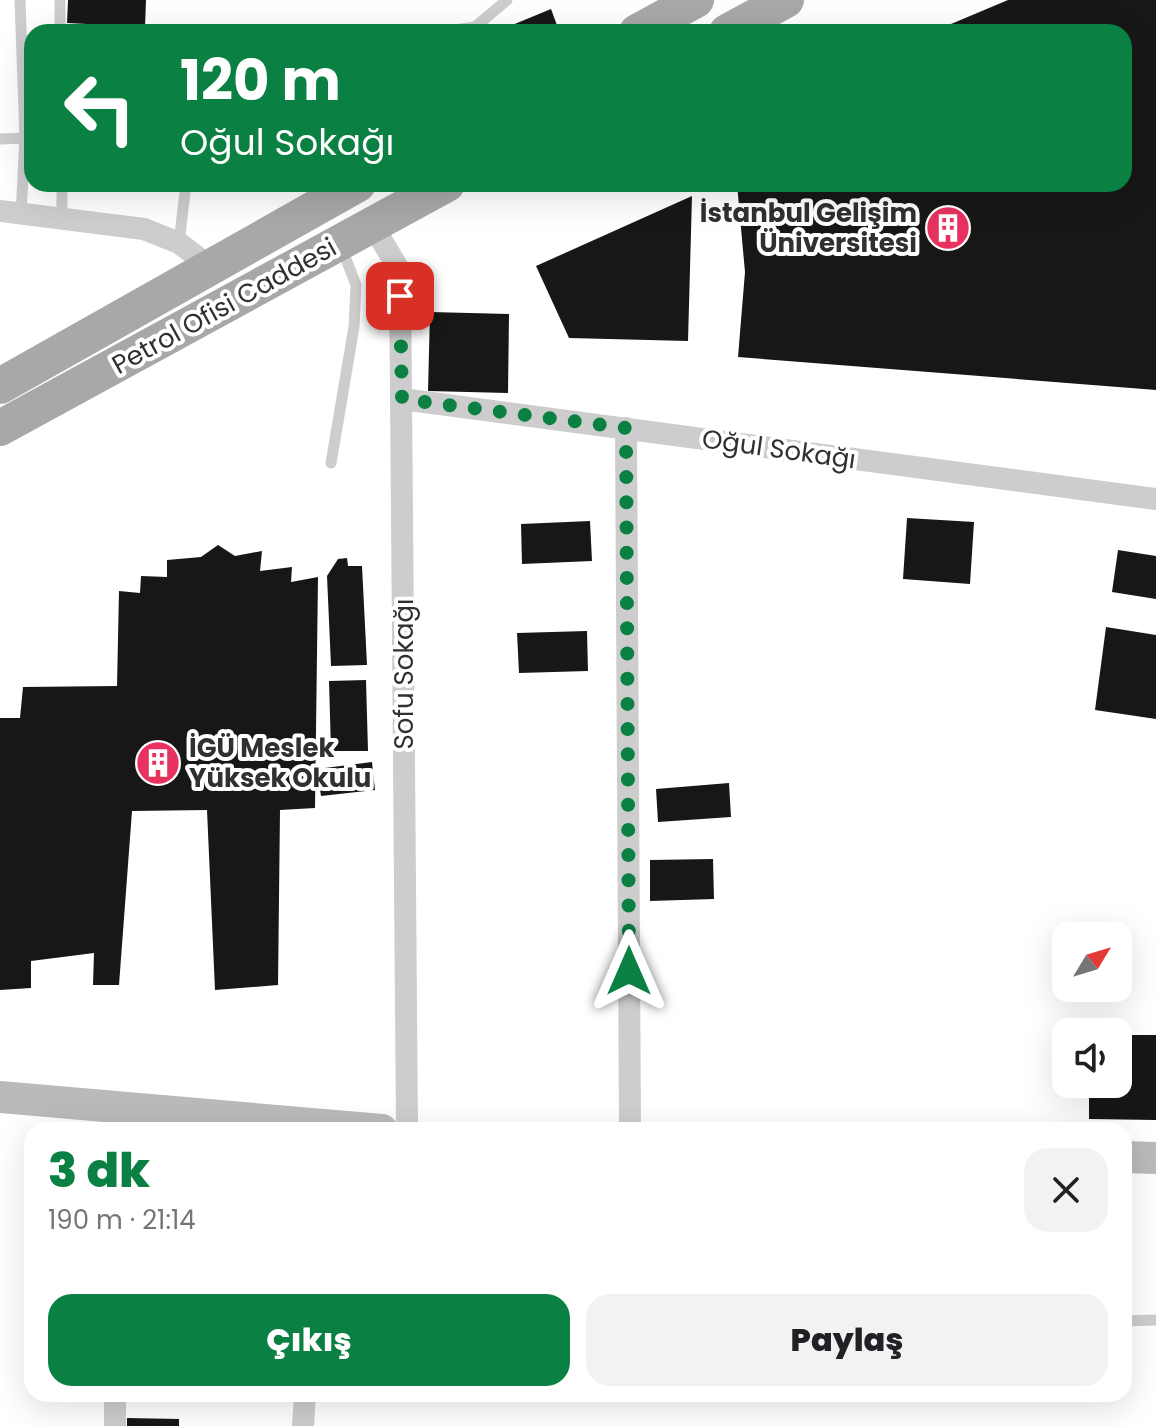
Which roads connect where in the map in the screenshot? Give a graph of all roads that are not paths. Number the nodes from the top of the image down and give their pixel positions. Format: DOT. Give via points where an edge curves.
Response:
graph roads {
  1 [pos="20,0"];
  2 [pos="60,0"];
  3 [pos="507,0"];
  4 [pos="696,0"];
  5 [pos="786,0"];
  6 [pos="650,17"];
  7 [pos="60,24"];
  8 [pos="479,24"];
  9 [pos="742,24"];
  10 [pos="24,110"];
  11 [pos="24,138"];
  12 [pos="0,139"];
  13 [pos="24,143"];
  14 [pos="62,192"];
  15 [pos="185,192"];
  16 [pos="344,192"];
  17 [pos="357,192"];
  18 [pos="433,192"];
  19 [pos="11,212"];
  20 [pos="62,219"];
  21 [pos="373,226"];
  22 [pos="340,242"];
  23 [pos="179,243"];
  24 [pos="212,268"];
  25 [pos="0,386"];
  26 [pos="402,399"];
  27 [pos="0,428"];
  28 [pos="626,428"];
  29 [pos="331,463"];
  30 [pos="1156,499"];
  31 [pos="0,1097"];
  32 [pos="118,1119"];
  33 [pos="185,1122"];
  34 [pos="407,1122"];
  35 [pos="630,1122"];
  36 [pos="1132,1157"];
  37 [pos="1156,1158"];
  38 [pos="1156,1320"];
  39 [pos="1132,1321"];
  40 [pos="115,1402"];
  41 [pos="304,1402"];
  42 [pos="115,1426"];
  43 [pos="303,1426"];
  1 -- 10 [label="lane"];
  2 -- 7 [label="lane"];
  3 -- 8 [label="lane"];
  4 -- 6 [label="main road"];
  5 -- 9 [label="main road"];
  11 -- 12 [label="lane"];
  13 -- 19 [label="lane"];
  14 -- 20 [label="lane"];
  15 -- 23 [label="lane"];
  16 -- 24 [label="main road, Petrol Ofisi Caddesi"];
  17 -- 21 [label="main road"];
  18 -- 21 [label="main road, Petrol Ofisi Caddesi"];
  19 -- 20 [label="street"];
  20 -- 23 [label="street" via="144,229"];
  21 -- 22 [label="main road, Petrol Ofisi Caddesi"];
  21 -- 26 [label="street, Sofu Sokağı" via="400,271"];
  22 -- 27 [label="main road, Petrol Ofisi Caddesi"];
  22 -- 29 [label="lane" via="356,285"];
  23 -- 24 [label="street"];
  24 -- 25 [label="main road, Petrol Ofisi Caddesi"];
  26 -- 28 [label="street, Oğul Sokağı"];
  26 -- 34 [label="street, Sofu Sokağı"];
  28 -- 30 [label="street, Oğul Sokağı"];
  28 -- 35 [label="street"];
  31 -- 32 [label="street"];
  32 -- 33 [label="street"];
  36 -- 37 [label="street"];
  38 -- 39 [label="lane"];
  40 -- 42 [label="street"];
  41 -- 43 [label="street"];
}
